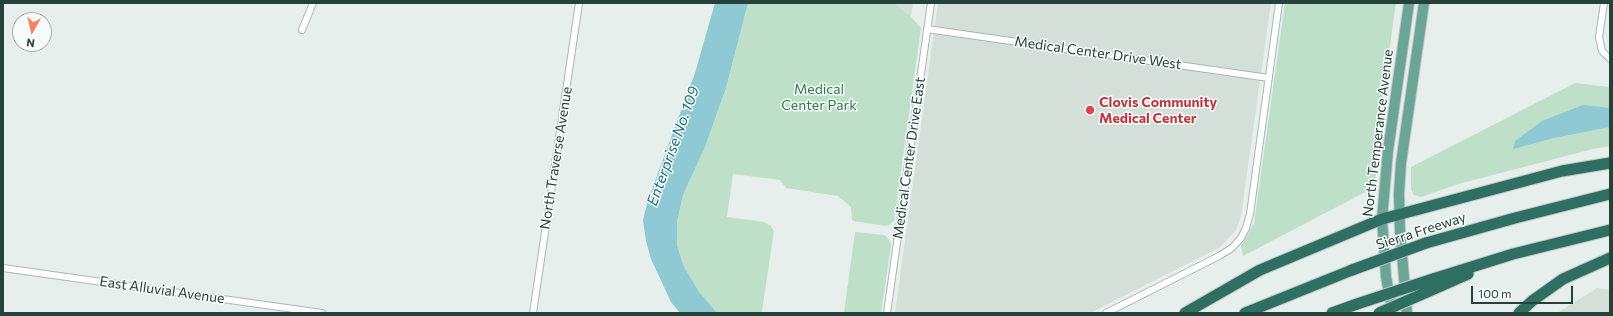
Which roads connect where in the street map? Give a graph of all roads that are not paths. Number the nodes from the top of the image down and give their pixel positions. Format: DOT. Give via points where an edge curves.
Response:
graph roads {
  1 [pos="313,3"];
  2 [pos="580,3"];
  3 [pos="931,3"];
  4 [pos="1279,3"];
  5 [pos="1409,3"];
  6 [pos="1424,3"];
  7 [pos="1604,3"];
  8 [pos="927,29"];
  9 [pos="302,30"];
  10 [pos="1610,59"];
  11 [pos="1269,78"];
  12 [pos="1610,163"];
  13 [pos="1610,194"];
  14 [pos="1399,214"];
  15 [pos="1382,219"];
  16 [pos="1610,230"];
  17 [pos="1610,258"];
  18 [pos="3,268"];
  19 [pos="1434,284"];
  20 [pos="322,313"];
  21 [pos="533,313"];
  22 [pos="887,313"];
  23 [pos="1106,313"];
  24 [pos="1185,313"];
  25 [pos="1245,313"];
  26 [pos="1332,313"];
  27 [pos="1379,313"];
  28 [pos="1392,313"];
  29 [pos="1407,313"];
  30 [pos="1519,313"];
  1 -- 9 [label="street"];
  2 -- 21 [label="street, North Traverse Avenue"];
  3 -- 8 [label="street, Medical Center Drive East"];
  4 -- 11 [label="street"];
  5 -- 15 [label="main road, North Temperance Avenue" via="1388,151"];
  6 -- 14 [label="main road, North Temperance Avenue" via="1401,163"];
  7 -- 10 [label="street" via="1599,37 1602,51"];
  8 -- 11 [label="street, Medical Center Drive West"];
  8 -- 22 [label="street, Medical Center Drive East"];
  11 -- 23 [label="street" via="1250,214 1241,238 1232,248 1219,256"];
  12 -- 14 [label="highway" via="1562,171"];
  13 -- 25 [label="highway, Sierra Freeway, bridge" via="1426,243"];
  14 -- 15 [label="highway"];
  14 -- 29 [label="main road, North Temperance Avenue"];
  15 -- 24 [label="highway" via="1260,270"];
  15 -- 28 [label="main road, North Temperance Avenue" via="1386,277"];
  16 -- 19 [label="highway" via="1513,254"];
  17 -- 30 [label="highway" via="1563,279"];
  18 -- 20 [label="street, East Alluvial Avenue"];
  19 -- 26 [label="highway, bridge"];
  19 -- 27 [label="highway, bridge"];
}
